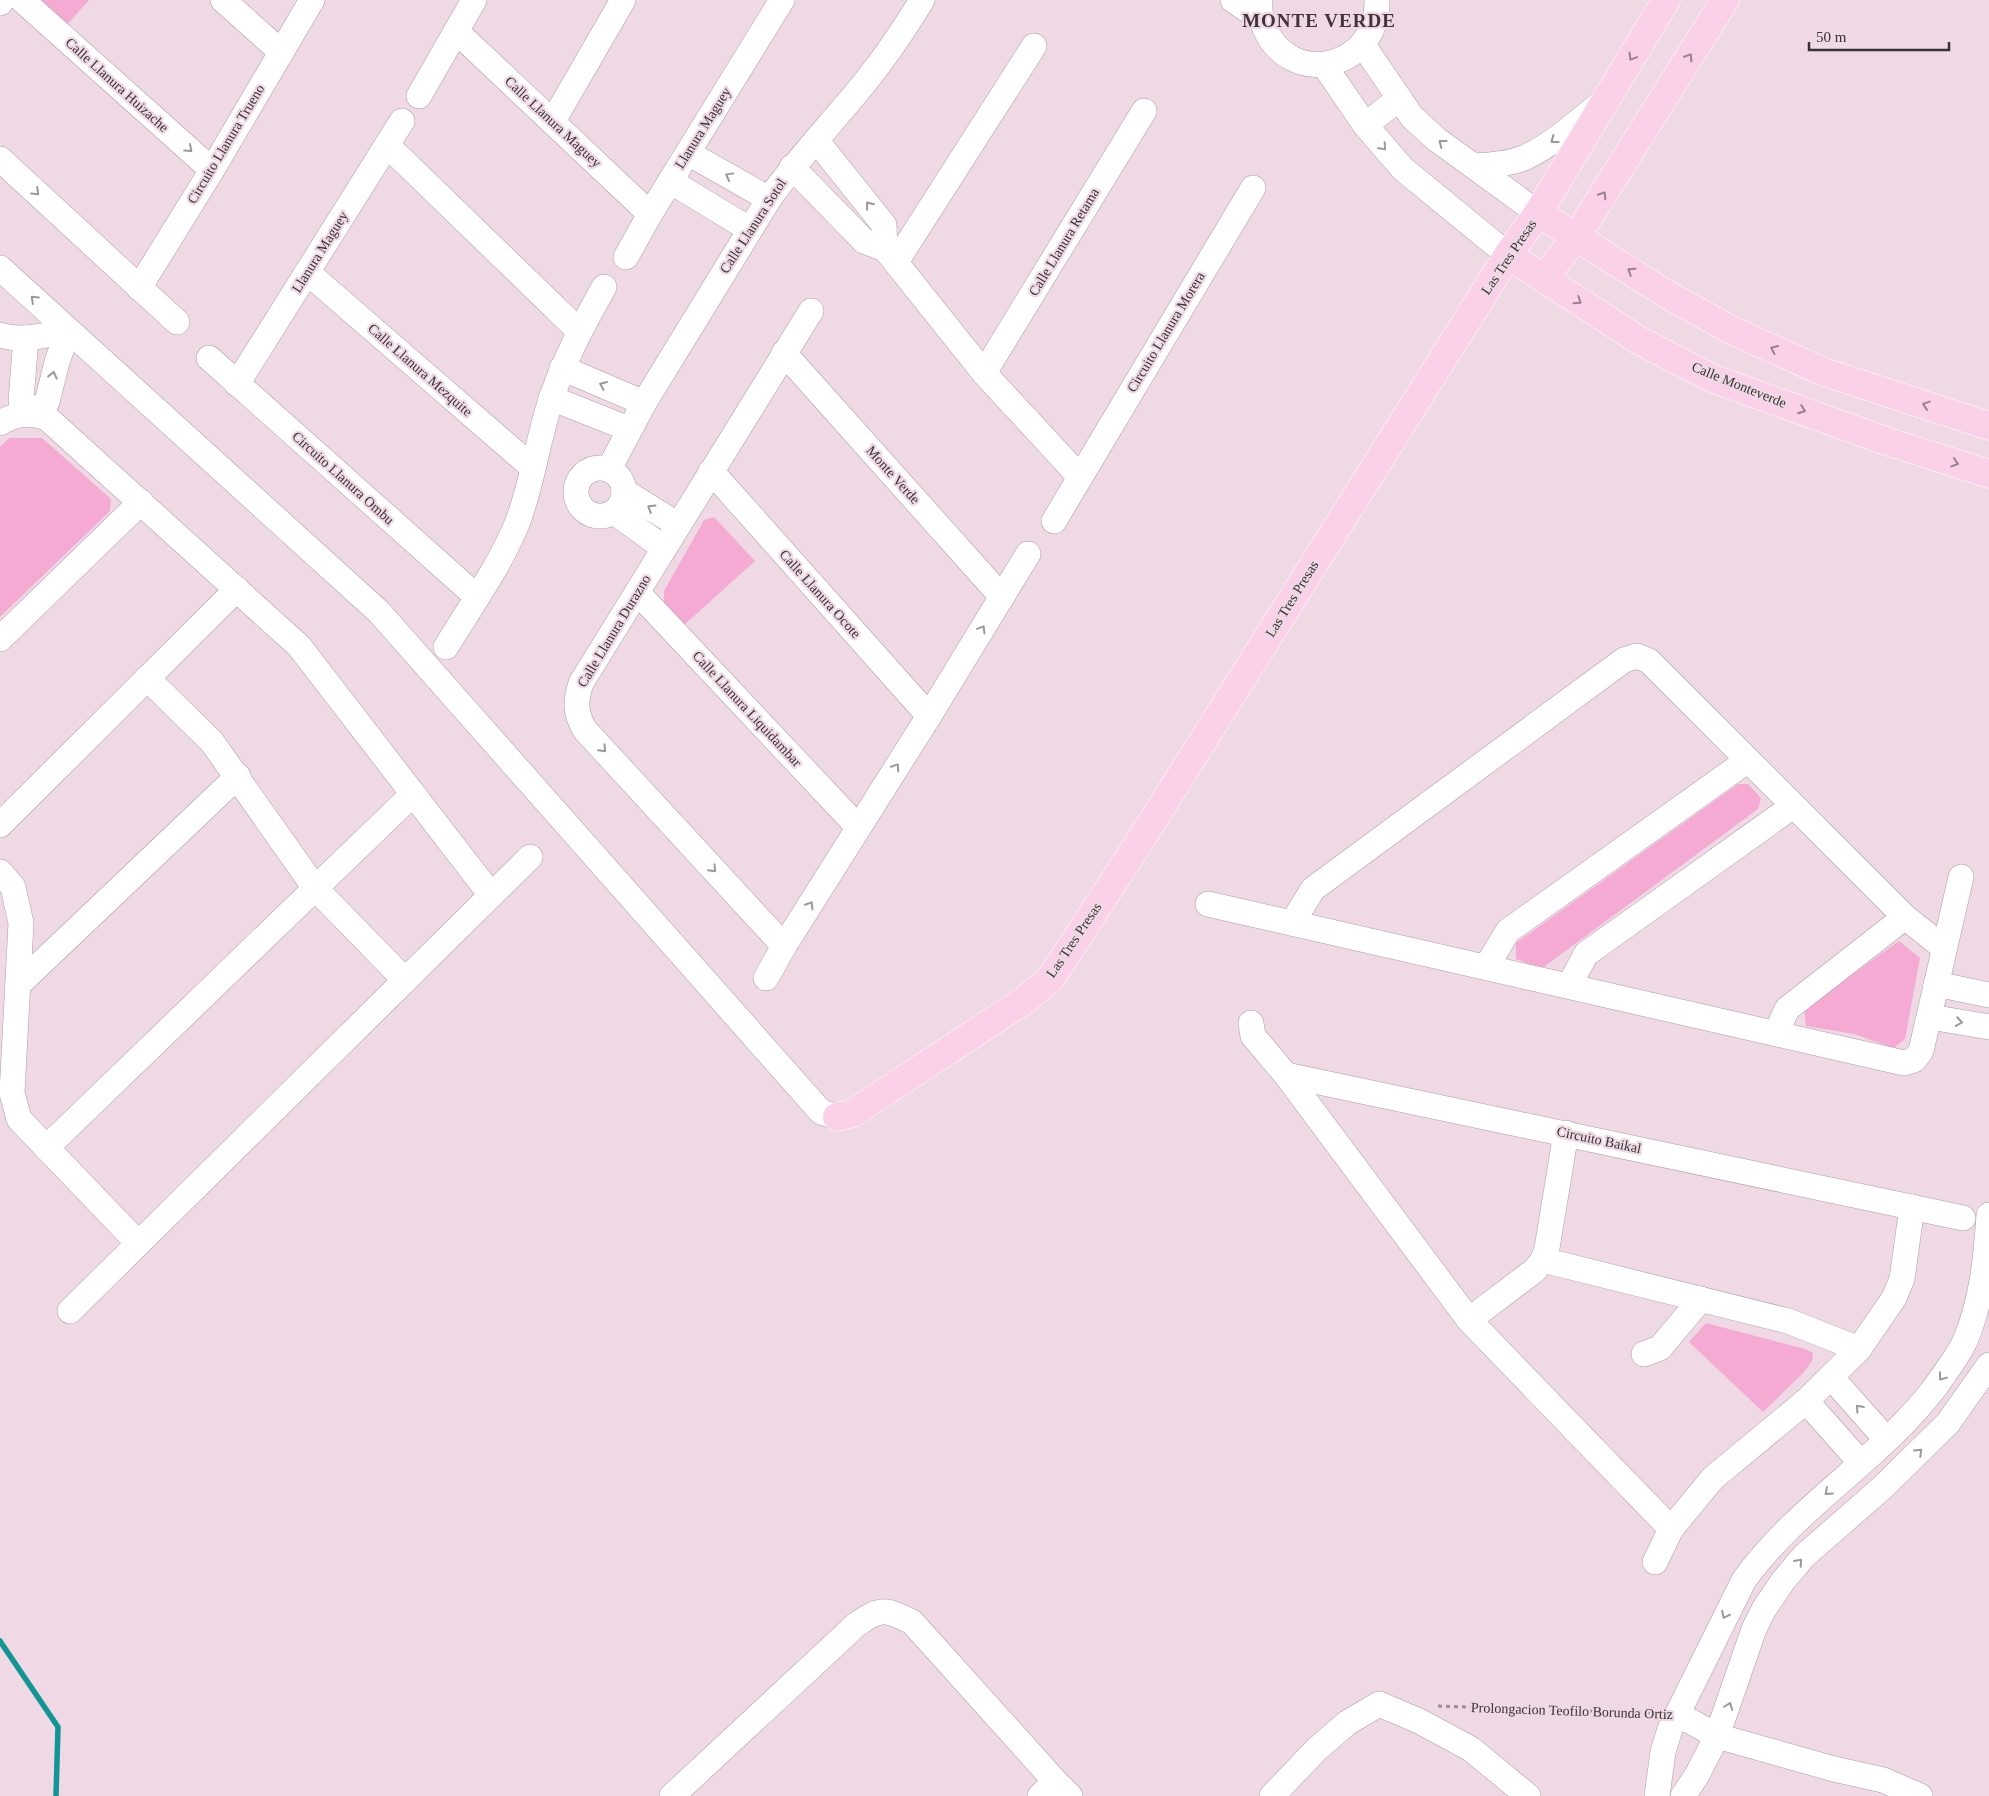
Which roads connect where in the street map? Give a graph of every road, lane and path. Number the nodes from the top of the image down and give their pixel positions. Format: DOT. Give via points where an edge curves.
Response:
graph roads {
  1 [pos="2,0"];
  2 [pos="22,0"];
  3 [pos="223,0"];
  4 [pos="312,0"];
  5 [pos="474,0"];
  6 [pos="623,0"];
  7 [pos="782,0"];
  8 [pos="922,0"];
  9 [pos="1233,0"];
  10 [pos="1377,0"];
  11 [pos="1666,0"];
  12 [pos="1724,0"];
  13 [pos="0,3"];
  14 [pos="1261,10"];
  15 [pos="456,31"];
  16 [pos="1363,45"];
  17 [pos="1034,46"];
  18 [pos="281,52"];
  19 [pos="1324,64"];
  20 [pos="419,96"];
  21 [pos="1399,99"];
  22 [pos="1606,100"];
  23 [pos="1144,112"];
  24 [pos="402,120"];
  25 [pos="553,122"];
  26 [pos="1365,126"];
  27 [pos="816,140"];
  28 [pos="387,145"];
  29 [pos="688,153"];
  30 [pos="0,159"];
  31 [pos="1473,166"];
  32 [pos="792,167"];
  33 [pos="212,170"];
  34 [pos="670,181"];
  35 [pos="1253,188"];
  36 [pos="769,199"];
  37 [pos="1538,212"];
  38 [pos="650,214"];
  39 [pos="749,229"];
  40 [pos="1577,236"];
  41 [pos="891,255"];
  42 [pos="1508,256"];
  43 [pos="626,257"];
  44 [pos="0,268"];
  45 [pos="308,272"];
  46 [pos="1544,278"];
  47 [pos="604,287"];
  48 [pos="139,288"];
  49 [pos="811,310"];
  50 [pos="177,322"];
  51 [pos="68,331"];
  52 [pos="579,331"];
  53 [pos="0,335"];
  54 [pos="26,338"];
  55 [pos="784,353"];
  56 [pos="209,358"];
  57 [pos="562,368"];
  58 [pos="984,373"];
  59 [pos="237,384"];
  60 [pos="551,398"];
  61 [pos="644,402"];
  62 [pos="31,414"];
  63 [pos="0,423"];
  64 [pos="1989,426"];
  65 [pos="629,429"];
  66 [pos="533,468"];
  67 [pos="608,469"];
  68 [pos="711,471"];
  69 [pos="1989,474"];
  70 [pos="1080,477"];
  71 [pos="141,502"];
  72 [pos="619,502"];
  73 [pos="1054,521"];
  74 [pos="678,525"];
  75 [pos="664,548"];
  76 [pos="1028,554"];
  77 [pos="237,589"];
  78 [pos="636,592"];
  79 [pos="477,597"];
  80 [pos="1002,597"];
  81 [pos="0,639"];
  82 [pos="446,647"];
  83 [pos="147,678"];
  84 [pos="929,716"];
  85 [pos="1748,760"];
  86 [pos="238,776"];
  87 [pos="413,794"];
  88 [pos="1794,806"];
  89 [pos="0,825"];
  90 [pos="858,827"];
  91 [pos="530,858"];
  92 [pos="0,872"];
  93 [pos="1961,877"];
  94 [pos="315,888"];
  95 [pos="491,895"];
  96 [pos="1208,904"];
  97 [pos="1905,917"];
  98 [pos="1292,923"];
  99 [pos="784,946"];
  100 [pos="1944,948"];
  101 [pos="1486,967"];
  102 [pos="766,978"];
  103 [pos="405,980"];
  104 [pos="1936,984"];
  105 [pos="18,985"];
  106 [pos="1569,986"];
  107 [pos="1989,995"];
  108 [pos="1930,1017"];
  109 [pos="1251,1023"];
  110 [pos="1989,1027"];
  111 [pos="1776,1033"];
  112 [pos="1286,1075"];
  113 [pos="837,1116"];
  114 [pos="1566,1133"];
  115 [pos="46,1148"];
  116 [pos="1912,1207"];
  117 [pos="1989,1215"];
  118 [pos="1963,1218"];
  119 [pos="138,1243"];
  120 [pos="1543,1260"];
  121 [pos="1985,1296"];
  122 [pos="1701,1299"];
  123 [pos="70,1311"];
  124 [pos="1469,1320"];
  125 [pos="1964,1341"];
  126 [pos="1859,1349"];
  127 [pos="1989,1351"];
  128 [pos="1644,1354"];
  129 [pos="1989,1365"];
  130 [pos="1831,1377"];
  131 [pos="1806,1401"];
  132 [pos="1886,1439"];
  133 [pos="1861,1463"];
  134 [pos="1671,1530"];
  135 [pos="1655,1562"];
  136 [pos="1428,1705"];
  137 [pos="1677,1714"];
  138 [pos="1717,1736"];
  139 [pos="1662,1757"];
  140 [pos="1697,1774"];
  141 [pos="1055,1791"];
  142 [pos="672,1796"];
  143 [pos="1272,1796"];
  144 [pos="1528,1796"];
  145 [pos="1657,1796"];
  146 [pos="1683,1796"];
  147 [pos="1920,1796"];
  1 -- 13 [label="street"];
  2 -- 33 [label="street, Calle Llanura Huizache, one-way"];
  3 -- 18 [label="street"];
  4 -- 18 [label="street, Circuito Llanura Trueno"];
  5 -- 15 [label="street"];
  6 -- 25 [label="street"];
  7 -- 29 [label="street, Llanura Maguey"];
  8 -- 27 [label="street, Calle Llanura Sotol" via="866,82"];
  9 -- 14 [label="street"];
  10 -- 16 [label="street" via="1378,13 1373,30"];
  11 -- 22 [label="main road, Las Tres Presas, one-way"];
  40 -- 12 [label="main road, one-way"];
  14 -- 19 [label="street" via="1268,35 1278,48 1291,58"];
  15 -- 20 [label="street"];
  15 -- 25 [label="street, Calle Llanura Maguey"];
  16 -- 19 [label="street" via="1352,55"];
  16 -- 21 [label="street"];
  17 -- 41 [label="street"];
  18 -- 33 [label="street, Circuito Llanura Trueno"];
  19 -- 26 [label="street"];
  21 -- 26 [label="street"];
  31 -- 21 [label="street, one-way" via="1436,139 1412,117"];
  22 -- 31 [label="street, one-way" via="1525,158"];
  22 -- 37 [label="main road, Las Tres Presas"];
  23 -- 58 [label="street, Calle Llanura Retama"];
  24 -- 28 [label="street, Llanura Maguey"];
  25 -- 38 [label="street, Calle Llanura Maguey"];
  26 -- 42 [label="street, one-way" via="1403,169"];
  27 -- 32 [label="street, Calle Llanura Sotol"];
  41 -- 27 [label="street, one-way" via="884,225"];
  28 -- 45 [label="street, Llanura Maguey"];
  28 -- 52 [label="street"];
  29 -- 34 [label="street, Llanura Maguey"];
  36 -- 29 [label="street, one-way"];
  30 -- 48 [label="street, one-way"];
  31 -- 37 [label="street"];
  32 -- 36 [label="street, Calle Llanura Sotol"];
  32 -- 41 [label="street" via="864,242"];
  33 -- 48 [label="street, Circuito Llanura Trueno"];
  34 -- 38 [label="street, Llanura Maguey"];
  34 -- 39 [label="street"];
  35 -- 70 [label="street, Circuito Llanura Morera"];
  36 -- 39 [label="street, Calle Llanura Sotol"];
  37 -- 40 [label="main road"];
  37 -- 42 [label="main road, Las Tres Presas"];
  38 -- 43 [label="street, Llanura Maguey"];
  39 -- 61 [label="street, Calle Llanura Sotol"];
  40 -- 46 [label="main road"];
  64 -- 40 [label="main road, one-way" via="1824,372 1731,330 1668,295"];
  41 -- 58 [label="street"];
  42 -- 46 [label="main road, Calle Monteverde"];
  42 -- 113 [label="main road, Las Tres Presas" via="1051,978 1026,1000 853,1113"];
  51 -- 44 [label="street, one-way"];
  45 -- 59 [label="street, Llanura Maguey"];
  45 -- 66 [label="street, Calle Llanura Mezquite"];
  46 -- 69 [label="main road, Calle Monteverde, one-way" via="1640,341 1714,379"];
  47 -- 52 [label="street"];
  48 -- 50 [label="street"];
  49 -- 55 [label="street, Calle Llanura Durazno"];
  51 -- 54 [label="street"];
  62 -- 51 [label="street, one-way" via="47,402"];
  51 -- 113 [label="street" via="379,612 821,1112"];
  52 -- 57 [label="street"];
  53 -- 54 [label="street"];
  54 -- 62 [label="street" via="21,400"];
  55 -- 68 [label="street, Calle Llanura Durazno"];
  55 -- 80 [label="street, Monte Verde"];
  56 -- 59 [label="street, Circuito Llanura Ombu"];
  57 -- 60 [label="street"];
  61 -- 57 [label="street, one-way"];
  58 -- 70 [label="street"];
  59 -- 79 [label="street, Circuito Llanura Ombu"];
  60 -- 65 [label="street"];
  60 -- 66 [label="street"];
  61 -- 65 [label="street, Calle Llanura Sotol"];
  62 -- 63 [label="street" via="12,416"];
  62 -- 71 [label="street" via="47,418"];
  65 -- 67 [label="street, Calle Llanura Sotol"];
  66 -- 79 [label="street" via="518,521 502,556"];
  67 -- 72 [label="street" via="620,478"];
  67 -- 72 [label="street" via="592,468 585,472 576,486 575,495 578,503 590,514 606,516"];
  68 -- 74 [label="street, Calle Llanura Durazno"];
  68 -- 84 [label="street, Calle Llanura Ocote"];
  70 -- 73 [label="street, Circuito Llanura Morera"];
  71 -- 77 [label="street"];
  71 -- 81 [label="street"];
  74 -- 72 [label="street, one-way"];
  72 -- 75 [label="street"];
  74 -- 75 [label="street, Calle Llanura Durazno"];
  75 -- 78 [label="street, Calle Llanura Durazno"];
  76 -- 80 [label="street"];
  77 -- 83 [label="street"];
  77 -- 87 [label="street" via="299,646"];
  78 -- 90 [label="street, Calle Llanura Liquidambar"];
  78 -- 99 [label="street, Calle Llanura Durazno, one-way" via="581,683 576,710 585,730"];
  79 -- 82 [label="street"];
  84 -- 80 [label="street, one-way"];
  83 -- 86 [label="street" via="212,742"];
  83 -- 89 [label="street"];
  90 -- 84 [label="street, one-way"];
  85 -- 88 [label="street"];
  85 -- 98 [label="street" via="1649,661 1637,656 1624,660 1313,889"];
  85 -- 101 [label="street" via="1508,931"];
  86 -- 94 [label="street"];
  86 -- 105 [label="street"];
  87 -- 94 [label="street"];
  87 -- 95 [label="street"];
  88 -- 97 [label="street"];
  88 -- 106 [label="street" via="1586,954"];
  99 -- 90 [label="street, one-way"];
  91 -- 95 [label="street"];
  92 -- 105 [label="street" via="13,887 21,923"];
  93 -- 100 [label="street"];
  94 -- 103 [label="street"];
  94 -- 115 [label="street"];
  95 -- 103 [label="street"];
  96 -- 98 [label="street"];
  97 -- 100 [label="street"];
  97 -- 111 [label="street" via="1787,1009"];
  98 -- 101 [label="street"];
  99 -- 102 [label="street"];
  100 -- 104 [label="street"];
  101 -- 106 [label="street"];
  103 -- 119 [label="street"];
  104 -- 107 [label="street"];
  104 -- 108 [label="street"];
  105 -- 115 [label="street" via="12,1093 19,1119"];
  106 -- 111 [label="street"];
  108 -- 110 [label="street, one-way"];
  108 -- 111 [label="street" via="1921,1051 1914,1060 1904,1063"];
  109 -- 112 [label="street" via="1253,1036"];
  112 -- 114 [label="street, Circuito Baikal"];
  112 -- 124 [label="street"];
  114 -- 116 [label="street, Circuito Baikal"];
  114 -- 120 [label="street"];
  115 -- 119 [label="street"];
  116 -- 118 [label="street, Circuito Baikal"];
  116 -- 126 [label="street" via="1902,1278 1894,1298"];
  117 -- 121 [label="street"];
  119 -- 123 [label="street"];
  120 -- 122 [label="street"];
  120 -- 124 [label="street" via="1536,1270"];
  121 -- 125 [label="street"];
  122 -- 126 [label="street" via="1788,1322"];
  122 -- 128 [label="street" via="1660,1348"];
  124 -- 134 [label="street"];
  125 -- 127 [label="street"];
  125 -- 132 [label="street, one-way" via="1954,1362 1916,1412"];
  126 -- 130 [label="street"];
  138 -- 129 [label="street, one-way" via="1754,1629 1783,1581 1804,1556 1883,1487 1948,1423"];
  130 -- 131 [label="street"];
  132 -- 130 [label="street, one-way"];
  131 -- 133 [label="street"];
  131 -- 134 [label="street" via="1713,1478"];
  132 -- 133 [label="street"];
  133 -- 137 [label="street, one-way" via="1793,1523 1760,1558 1729,1608"];
  134 -- 135 [label="street"];
  136 -- 137 [label="path, Prolongacion Teofilo Borunda Ortiz"];
  137 -- 138 [label="street, Prolongacion Teofilo Borunda Ortiz"];
  137 -- 139 [label="street"];
  138 -- 140 [label="street"];
  138 -- 147 [label="street, Prolongacion Teofilo Borunda Ortiz" via="1883,1780"];
  139 -- 140 [label="street"];
  139 -- 145 [label="street"];
  140 -- 146 [label="street"];
  141 -- 142 [label="street" via="912,1622 887,1611 871,1614 856,1625"];
  143 -- 144 [label="street" via="1347,1723 1379,1704 1471,1749"];
}
